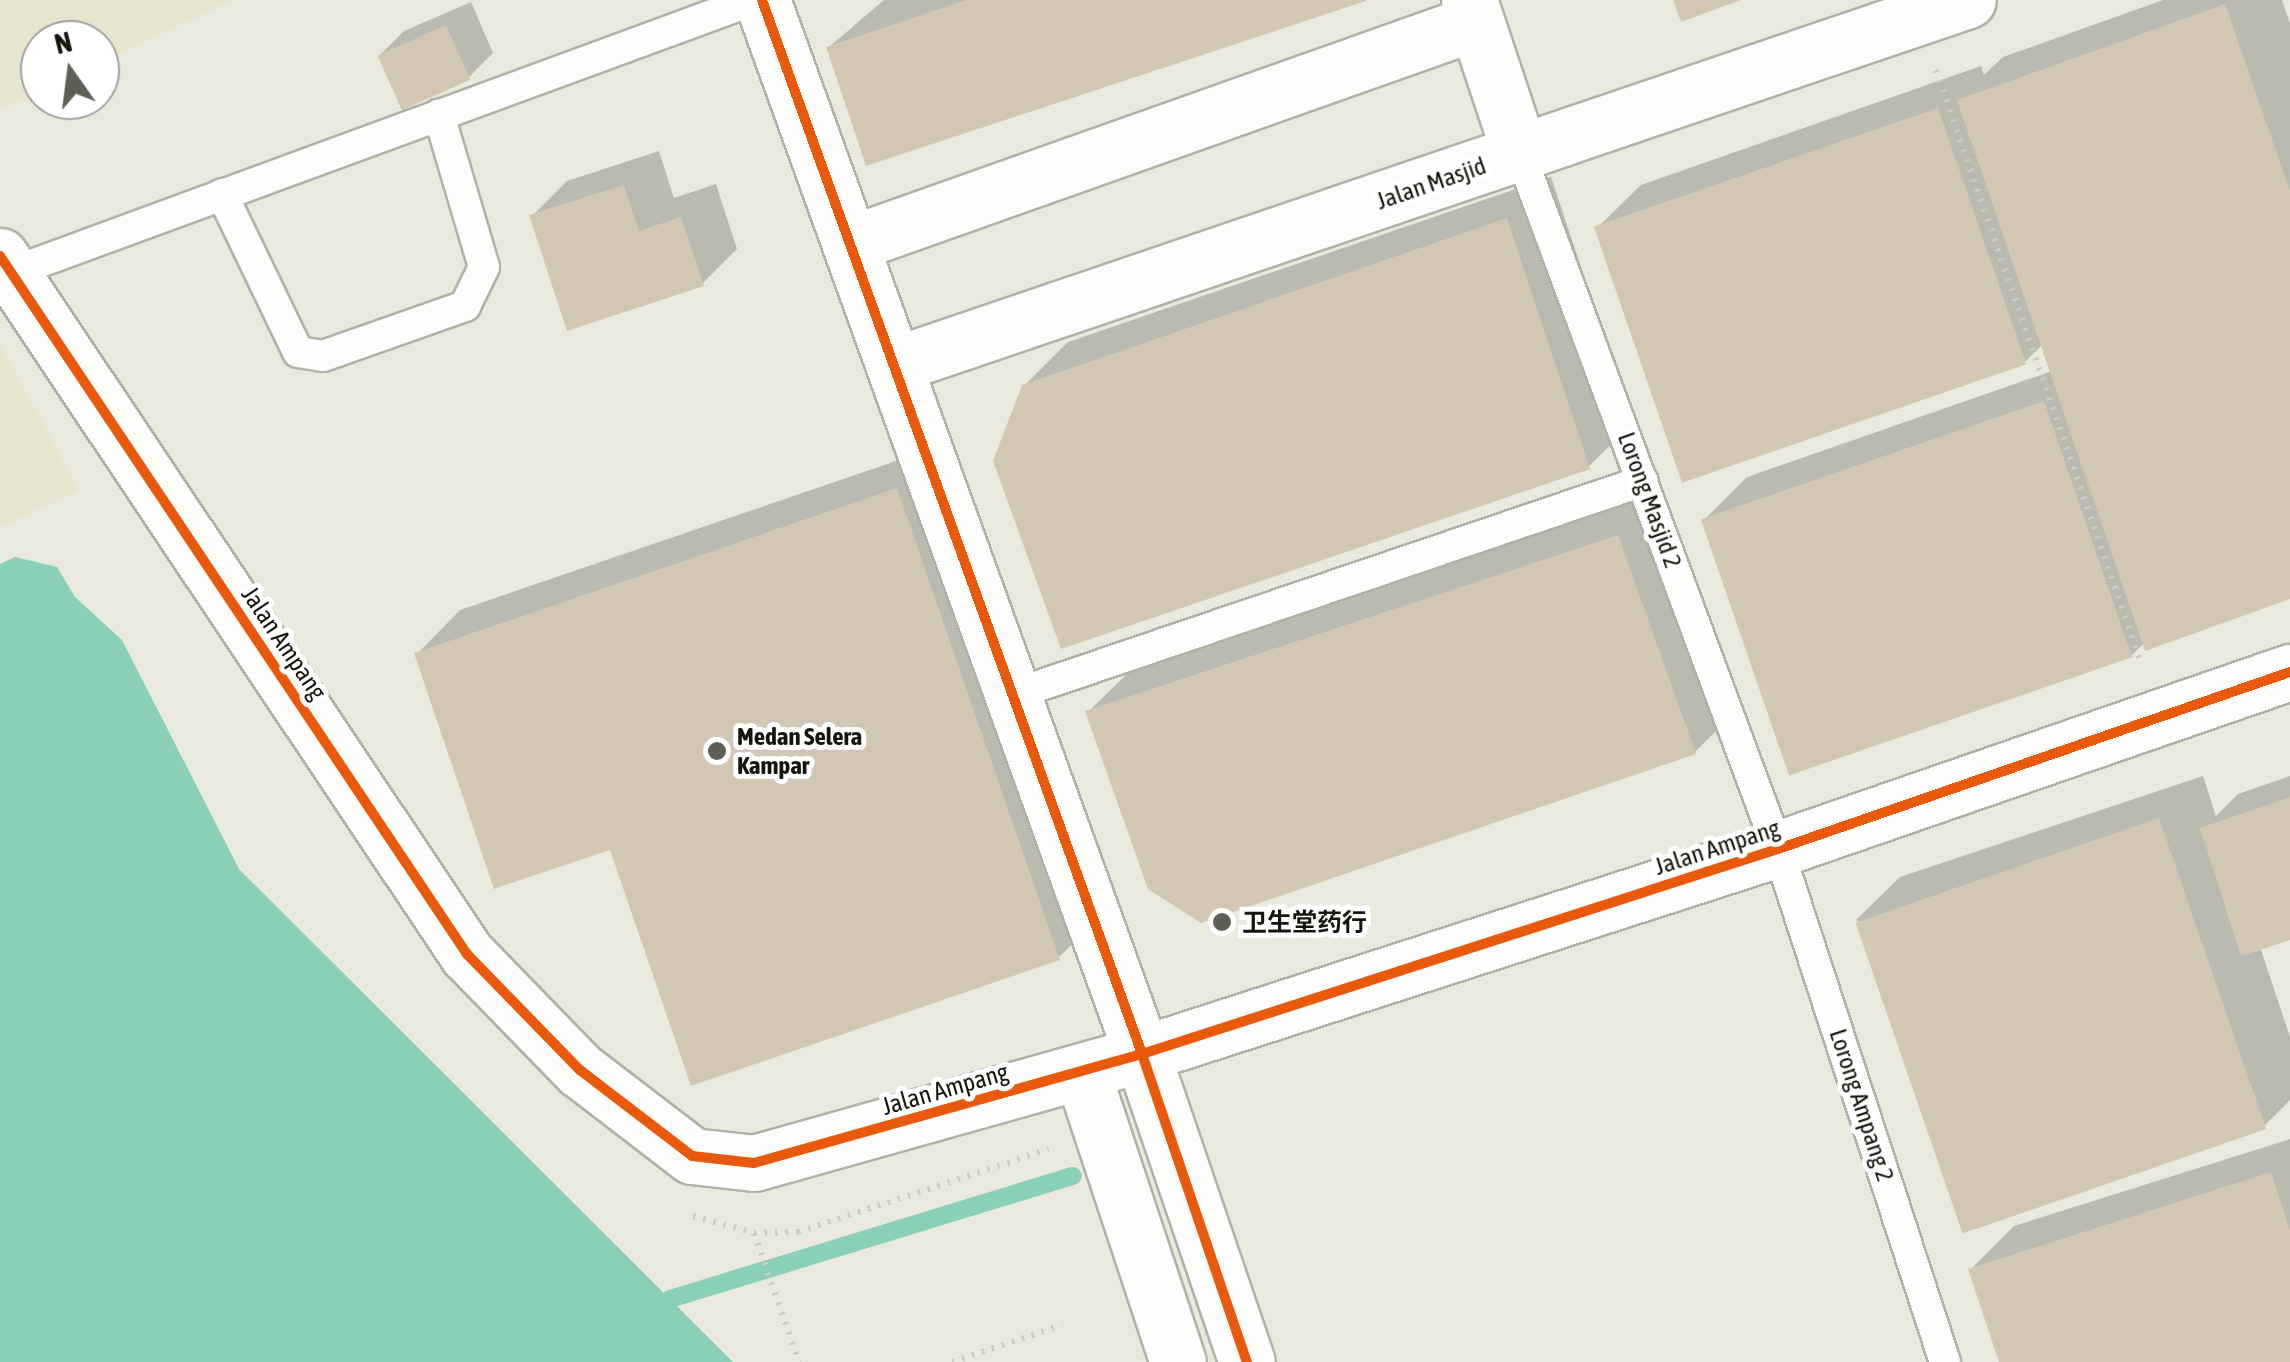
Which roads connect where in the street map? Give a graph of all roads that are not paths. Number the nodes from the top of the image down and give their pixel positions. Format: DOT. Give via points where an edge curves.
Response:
graph roads {
  1 [pos="753,0"];
  2 [pos="762,0"];
  3 [pos="1968,0"];
  4 [pos="1472,11"];
  5 [pos="439,115"];
  6 [pos="1520,153"];
  7 [pos="222,194"];
  8 [pos="850,244"];
  9 [pos="5,265"];
  10 [pos="894,365"];
  11 [pos="1643,481"];
  12 [pos="2290,672"];
  13 [pos="1012,695"];
  14 [pos="1778,849"];
  15 [pos="1142,1054"];
  16 [pos="1082,1072"];
  17 [pos="1178,1362"];
  18 [pos="1247,1362"];
  19 [pos="1945,1362"];
  1 -- 5 [label="lane"];
  2 -- 8 [label="street"];
  3 -- 6 [label="street, Jalan Masjid"];
  4 -- 6 [label="street"];
  4 -- 8 [label="street"];
  5 -- 7 [label="lane"];
  5 -- 7 [label="lane" via="484,268 465,306 323,356 298,352"];
  6 -- 10 [label="street, Jalan Masjid"];
  6 -- 11 [label="lane, Lorong Masjid 2"];
  7 -- 9 [label="lane"];
  8 -- 10 [label="street"];
  9 -- 16 [label="street, Jalan Ampang" via="467,954 580,1070 692,1156 754,1163"];
  10 -- 13 [label="street"];
  11 -- 13 [label="lane"];
  11 -- 14 [label="lane, Lorong Masjid 2"];
  12 -- 14 [label="street, Jalan Ampang"];
  13 -- 15 [label="street"];
  14 -- 15 [label="street, Jalan Ampang"];
  14 -- 19 [label="lane, Lorong Ampang 2"];
  15 -- 16 [label="street, Jalan Ampang"];
  15 -- 18 [label="street"];
  16 -- 17 [label="street"];
}
